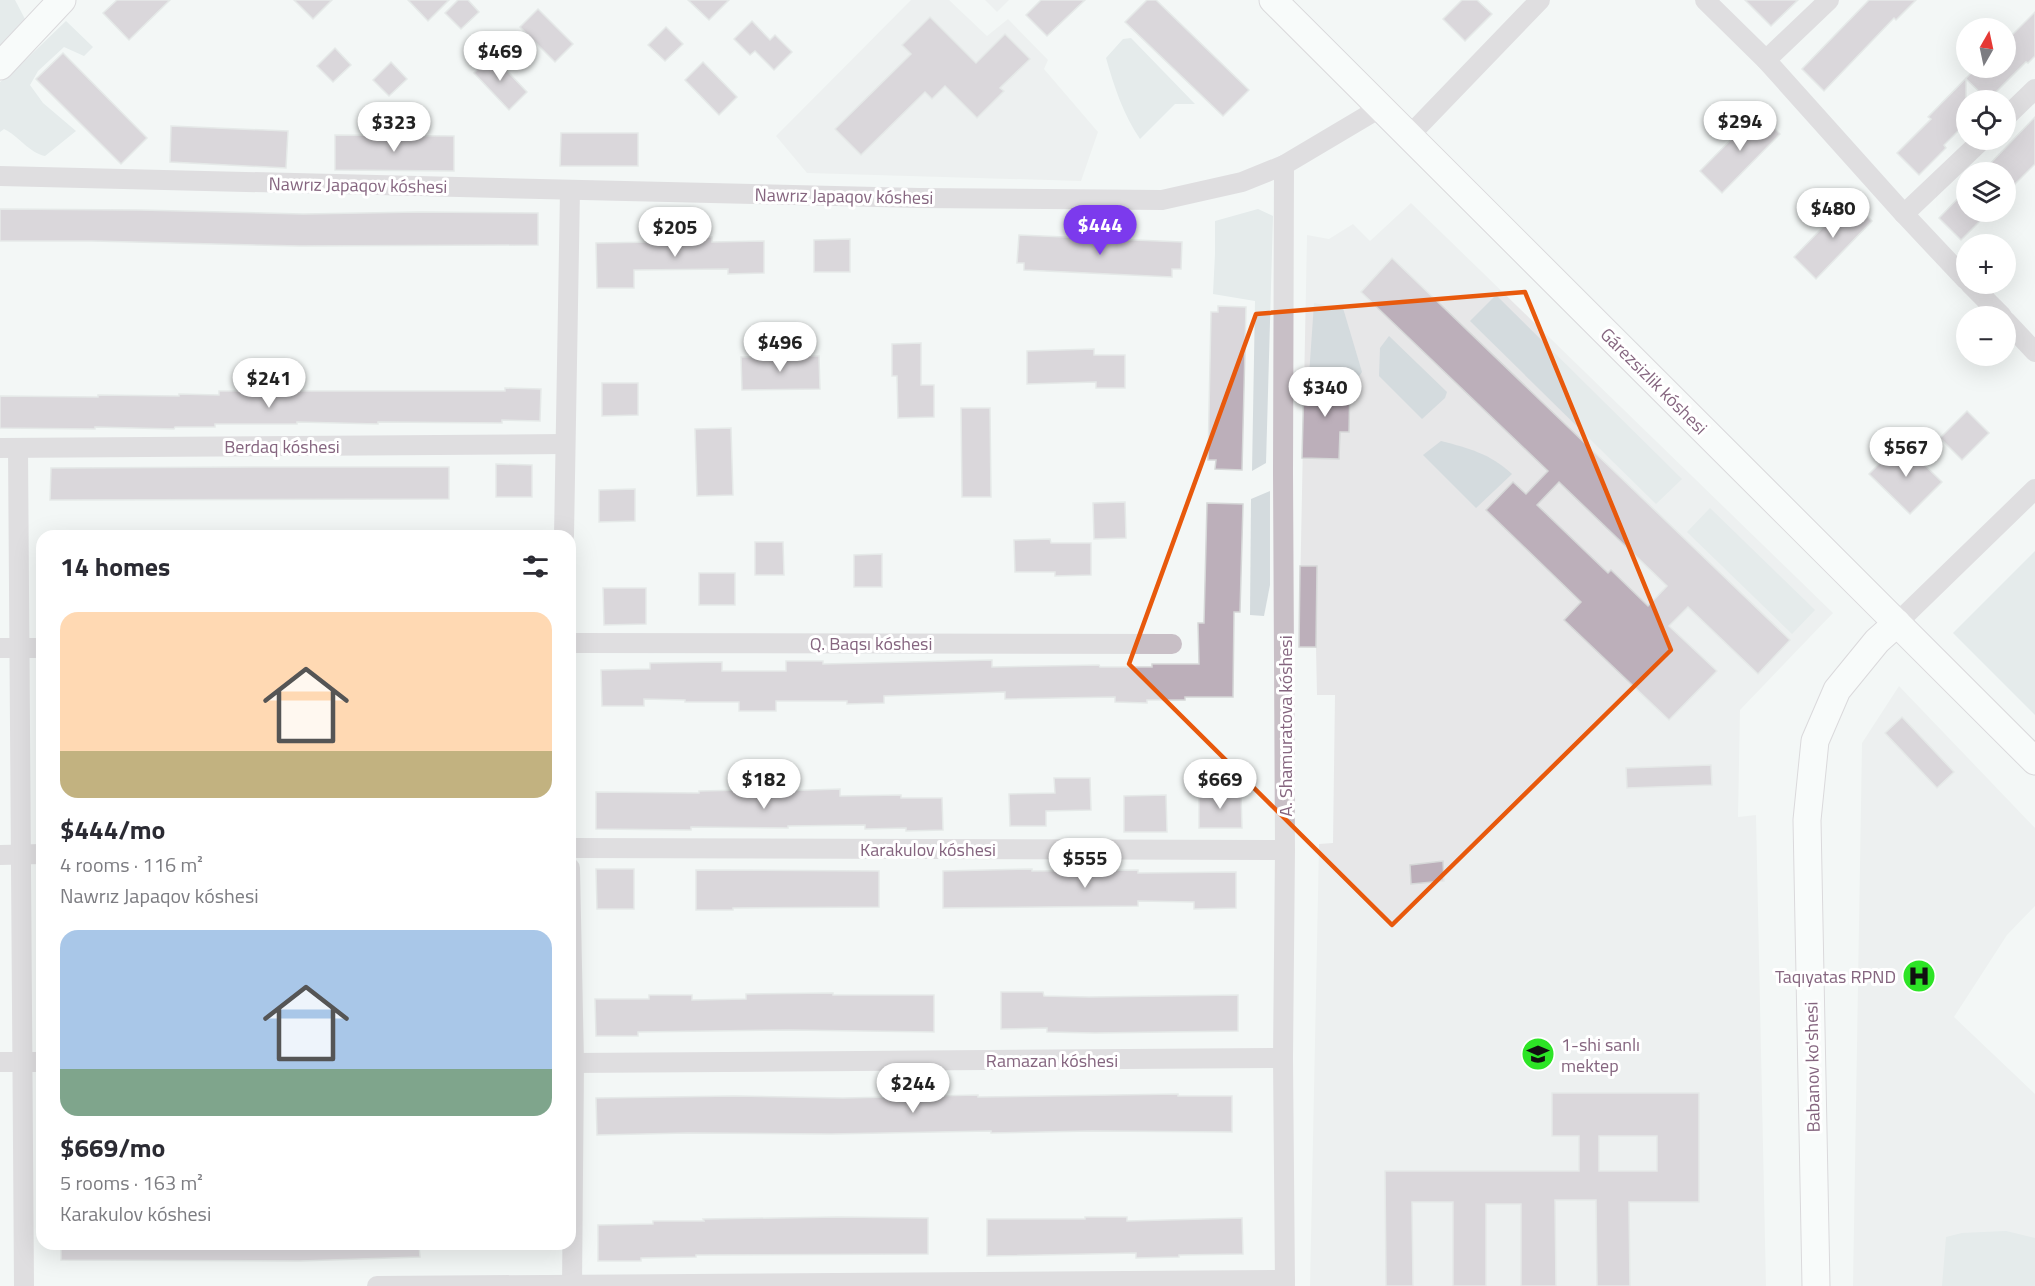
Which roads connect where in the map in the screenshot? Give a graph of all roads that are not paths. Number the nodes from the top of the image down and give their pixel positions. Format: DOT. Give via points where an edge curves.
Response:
graph roads {
  1 [pos="62,0"];
  2 [pos="1273,0"];
  3 [pos="1540,0"];
  4 [pos="1705,0"];
  5 [pos="1829,0"];
  6 [pos="1766,60"];
  7 [pos="0,66"];
  8 [pos="2035,89"];
  9 [pos="2016,107"];
  10 [pos="1380,108"];
  11 [pos="1409,136"];
  12 [pos="1971,150"];
  13 [pos="1284,165"];
  14 [pos="0,176"];
  15 [pos="570,190"];
  16 [pos="1904,214"];
  17 [pos="1956,269"];
  18 [pos="1980,294"];
  19 [pos="1992,306"];
  20 [pos="2016,332"];
  21 [pos="2035,352"];
  22 [pos="564,444"];
  23 [pos="9,448"];
  24 [pos="2035,489"];
  25 [pos="564,530"];
  26 [pos="1897,623"];
  27 [pos="576,643"];
  28 [pos="1173,644"];
  29 [pos="10,648"];
  30 [pos="36,648"];
  31 [pos="2035,761"];
  32 [pos="576,848"];
  33 [pos="1286,850"];
  34 [pos="21,854"];
  35 [pos="36,854"];
  36 [pos="0,855"];
  37 [pos="1283,1058"];
  38 [pos="32,1061"];
  39 [pos="0,1062"];
  40 [pos="576,1063"];
  41 [pos="572,1250"];
  42 [pos="1285,1283"];
  43 [pos="572,1285"];
  44 [pos="24,1286"];
  45 [pos="377,1286"];
  46 [pos="1816,1286"];
  1 -- 7 [label="street"];
  2 -- 10 [label="street, Gárezsizlik kóshesi"];
  3 -- 11 [label="street"];
  4 -- 6 [label="street"];
  5 -- 6 [label="street"];
  6 -- 16 [label="street"];
  8 -- 9 [label="street"];
  10 -- 11 [label="street, Gárezsizlik kóshesi"];
  10 -- 13 [label="street, Nawrız Japaqov kóshesi"];
  11 -- 26 [label="street, Gárezsizlik kóshesi"];
  12 -- 16 [label="street"];
  13 -- 15 [label="street, Nawrız Japaqov kóshesi" via="1242,182 1162,200"];
  13 -- 33 [label="street, A. Shamuratova kóshesi"];
  14 -- 15 [label="street, Nawrız Japaqov kóshesi"];
  15 -- 22 [label="street"];
  16 -- 17 [label="street"];
  18 -- 19 [label="street"];
  20 -- 21 [label="street"];
  22 -- 23 [label="street, Berdaq kóshesi"];
  22 -- 25 [label="street"];
  23 -- 29 [label="street"];
  24 -- 26 [label="street"];
  26 -- 31 [label="street, Gárezsizlik kóshesi"];
  26 -- 46 [label="street, Babanov ko'shesi" via="1837,690 1815,741 1807,820"];
  27 -- 28 [label="street, Q. Baqsı kóshesi"];
  29 -- 30 [label="street"];
  29 -- 34 [label="street"];
  32 -- 33 [label="street, Karakulov kóshesi"];
  33 -- 37 [label="street, A. Shamuratova kóshesi"];
  34 -- 35 [label="street"];
  34 -- 36 [label="street"];
  34 -- 38 [label="street"];
  37 -- 40 [label="street, Ramazan kóshesi"];
  37 -- 42 [label="street, A. Shamuratova kóshesi"];
  38 -- 39 [label="street"];
  38 -- 44 [label="street"];
  41 -- 43 [label="street"];
  42 -- 43 [label="street"];
  43 -- 45 [label="street"];
}
